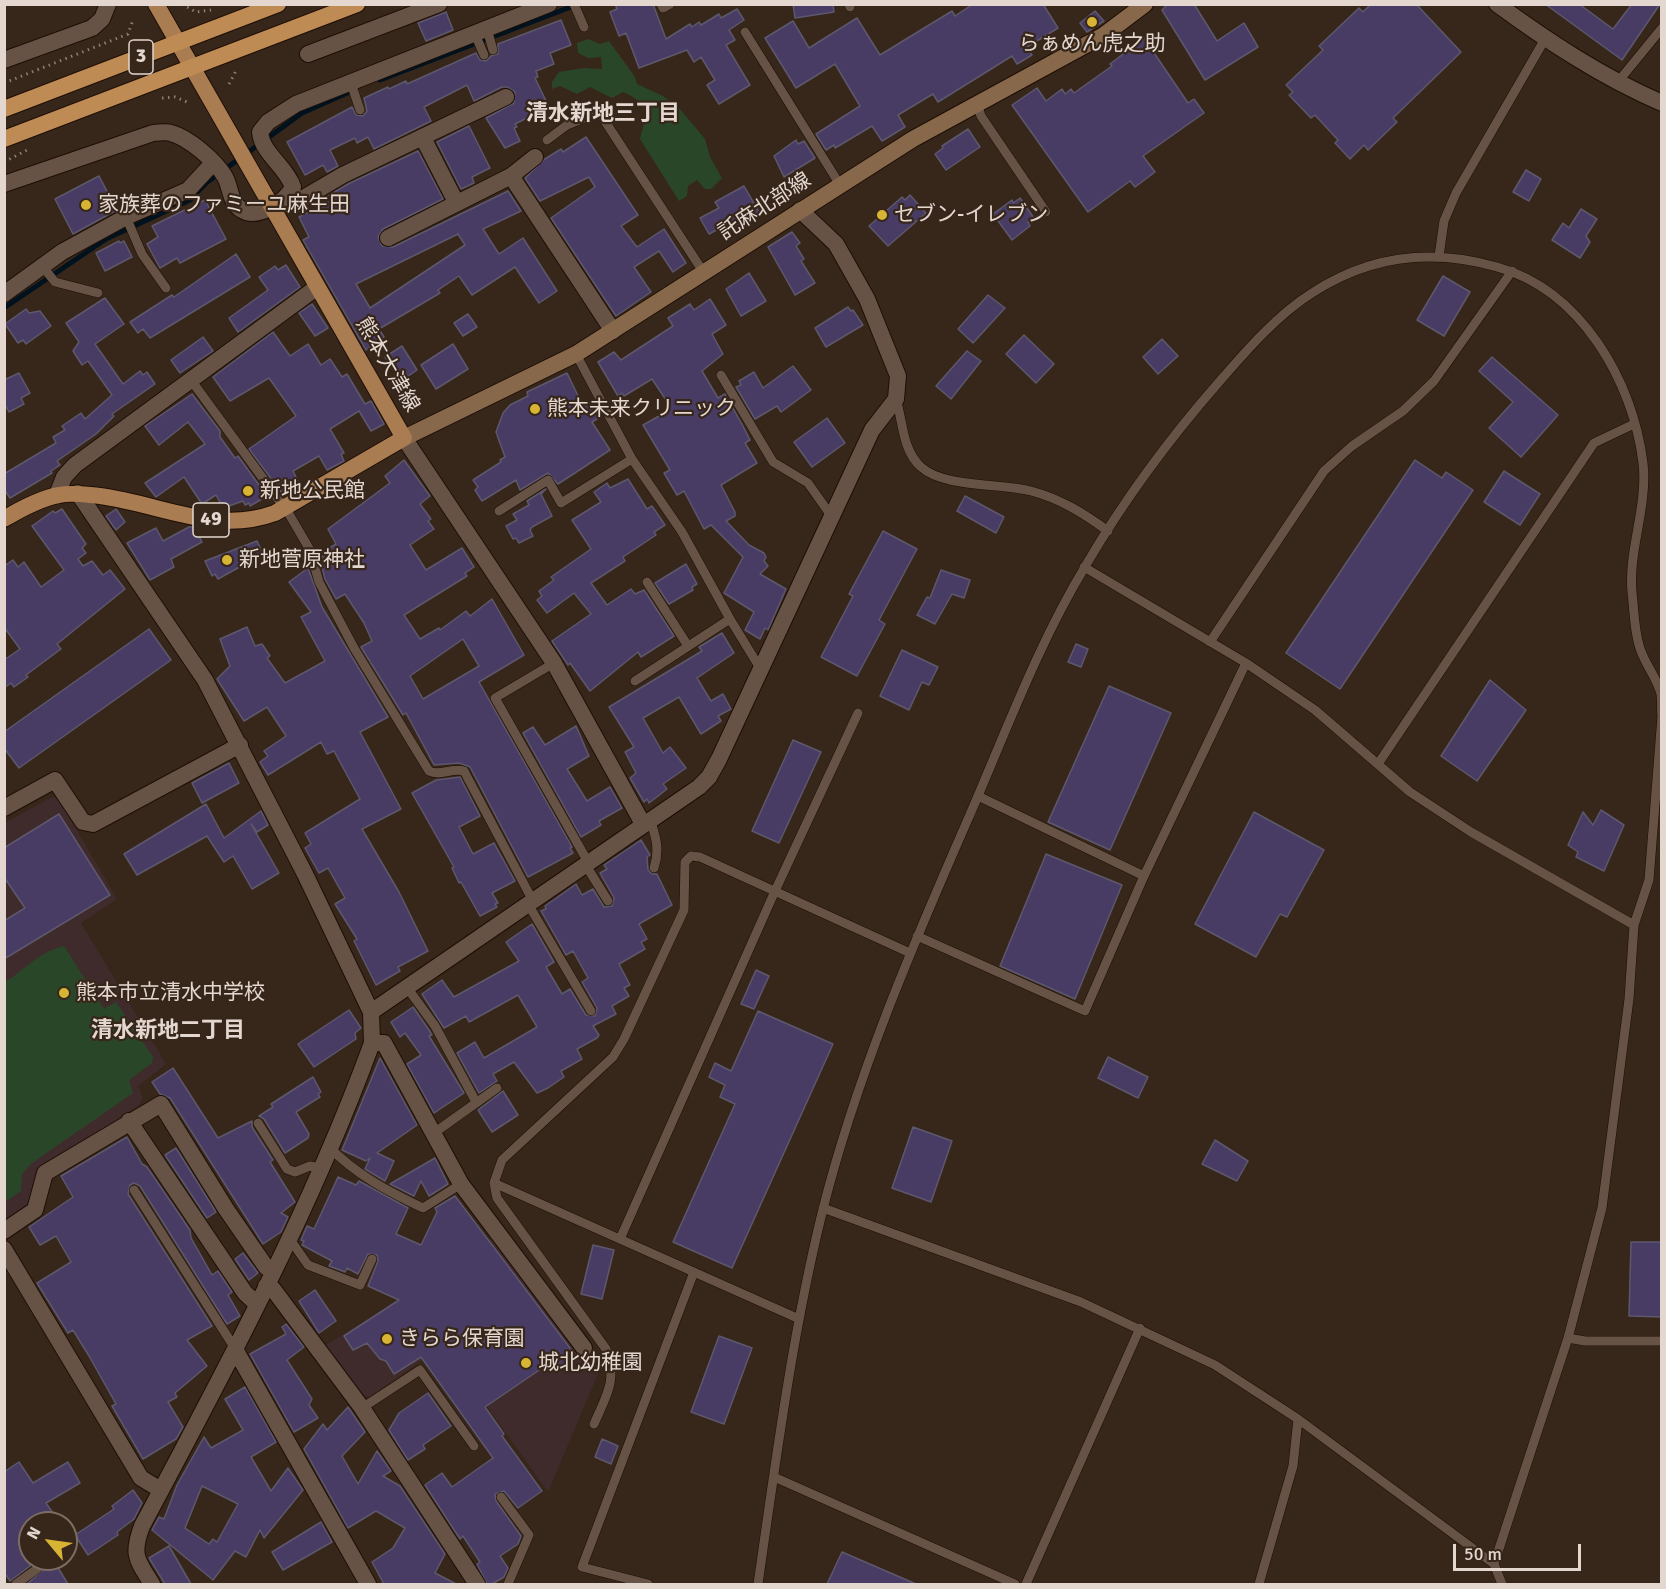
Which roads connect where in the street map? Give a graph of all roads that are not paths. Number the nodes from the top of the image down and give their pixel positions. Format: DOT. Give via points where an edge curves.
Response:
graph roads {
  1 [pos="108,4"];
  2 [pos="156,4"];
  3 [pos="278,4"];
  4 [pos="357,4"];
  5 [pos="439,4"];
  6 [pos="549,4"];
  7 [pos="661,4"];
  8 [pos="670,4"];
  9 [pos="1145,4"];
  10 [pos="1497,4"];
  11 [pos="418,8"];
  12 [pos="575,8"];
  13 [pos="584,27"];
  14 [pos="1662,28"];
  15 [pos="745,32"];
  16 [pos="1545,39"];
  17 [pos="179,43"];
  18 [pos="308,54"];
  19 [pos="4,60"];
  20 [pos="192,68"];
  21 [pos="1617,83"];
  22 [pos="353,89"];
  23 [pos="506,96"];
  24 [pos="1662,103"];
  25 [pos="977,104"];
  26 [pos="4,109"];
  27 [pos="360,110"];
  28 [pos="423,138"];
  29 [pos="4,139"];
  30 [pos="547,140"];
  31 [pos="535,157"];
  32 [pos="213,163"];
  33 [pos="511,176"];
  34 [pos="4,184"];
  35 [pos="840,185"];
  36 [pos="288,197"];
  37 [pos="456,202"];
  38 [pos="271,207"];
  39 [pos="800,210"];
  40 [pos="1046,212"];
  41 [pos="127,220"];
  42 [pos="388,237"];
  43 [pos="1439,256"];
  44 [pos="45,270"];
  45 [pos="1512,271"];
  46 [pos="704,273"];
  47 [pos="166,288"];
  48 [pos="316,288"];
  49 [pos="98,293"];
  50 [pos="4,294"];
  51 [pos="613,331"];
  52 [pos="576,354"];
  53 [pos="721,375"];
  54 [pos="191,380"];
  55 [pos="896,399"];
  56 [pos="1634,424"];
  57 [pos="404,438"];
  58 [pos="632,459"];
  59 [pos="78,493"];
  60 [pos="57,495"];
  61 [pos="284,508"];
  62 [pos="499,511"];
  63 [pos="832,517"];
  64 [pos="4,519"];
  65 [pos="1108,531"];
  66 [pos="1084,567"];
  67 [pos="647,582"];
  68 [pos="730,619"];
  69 [pos="1210,642"];
  70 [pos="688,646"];
  71 [pos="554,663"];
  72 [pos="1246,663"];
  73 [pos="760,668"];
  74 [pos="635,681"];
  75 [pos="1661,692"];
  76 [pos="858,713"];
  77 [pos="1662,716"];
  78 [pos="240,745"];
  79 [pos="1378,764"];
  80 [pos="978,796"];
  81 [pos="4,808"];
  82 [pos="647,822"];
  83 [pos="587,863"];
  84 [pos="654,868"];
  85 [pos="1144,876"];
  86 [pos="775,891"];
  87 [pos="608,901"];
  88 [pos="531,902"];
  89 [pos="1635,925"];
  90 [pos="916,936"];
  91 [pos="910,953"];
  92 [pos="406,986"];
  93 [pos="591,1011"];
  94 [pos="371,1012"];
  95 [pos="372,1043"];
  96 [pos="497,1088"];
  97 [pos="476,1102"];
  98 [pos="129,1121"];
  99 [pos="258,1123"];
  100 [pos="434,1133"];
  101 [pos="329,1147"];
  102 [pos="320,1168"];
  103 [pos="494,1183"];
  104 [pos="461,1184"];
  105 [pos="134,1190"];
  106 [pos="823,1208"];
  107 [pos="4,1231"];
  108 [pos="289,1238"];
  109 [pos="620,1239"];
  110 [pos="4,1249"];
  111 [pos="372,1259"];
  112 [pos="273,1271"];
  113 [pos="694,1272"];
  114 [pos="266,1286"];
  115 [pos="257,1304"];
  116 [pos="798,1318"];
  117 [pos="1140,1328"];
  118 [pos="1568,1338"];
  119 [pos="1662,1341"];
  120 [pos="584,1348"];
  121 [pos="236,1351"];
  122 [pos="362,1408"];
  123 [pos="1298,1419"];
  124 [pos="594,1424"];
  125 [pos="474,1446"];
  126 [pos="774,1477"];
  127 [pos="161,1490"];
  128 [pos="501,1497"];
  129 [pos="1494,1564"];
  130 [pos="34,1571"];
  131 [pos="16,1584"];
  132 [pos="152,1584"];
  133 [pos="368,1584"];
  134 [pos="477,1584"];
  135 [pos="508,1584"];
  136 [pos="648,1584"];
  137 [pos="758,1584"];
  138 [pos="1015,1584"];
  139 [pos="1026,1584"];
  140 [pos="1259,1584"];
  141 [pos="1502,1584"];
  1 -- 19 [label="street" via="102,19 92,28"];
  2 -- 17 [label="main road, 熊本大津線"];
  3 -- 17 [label="highway, 3"];
  4 -- 20 [label="highway, 3"];
  5 -- 11 [label="street"];
  6 -- 22 [label="street" via="485,41"];
  7 -- 8 [label="lane" via="663,8"];
  9 -- 25 [label="main road, 託麻北部線" via="1104,35"];
  10 -- 16 [label="street"];
  11 -- 18 [label="street"];
  12 -- 13 [label="lane"];
  14 -- 21 [label="lane"];
  15 -- 35 [label="lane"];
  16 -- 21 [label="street"];
  16 -- 43 [label="lane" via="1456,193 1444,221"];
  17 -- 20 [label="main road, 熊本大津線"];
  17 -- 26 [label="highway, 3"];
  20 -- 29 [label="highway, 3"];
  20 -- 38 [label="main road, 熊本大津線"];
  21 -- 24 [label="street"];
  22 -- 27 [label="lane"];
  22 -- 36 [label="street" via="296,104 260,132 261,143 289,174 293,187"];
  23 -- 28 [label="street"];
  25 -- 35 [label="main road, 託麻北部線"];
  25 -- 40 [label="lane" via="981,116"];
  28 -- 36 [label="street" via="302,199"];
  28 -- 37 [label="street"];
  30 -- 46 [label="lane" via="567,125 599,112"];
  31 -- 33 [label="street"];
  32 -- 34 [label="street" via="183,138 169,132 153,133"];
  32 -- 38 [label="street" via="225,177 232,199 241,210 252,213"];
  32 -- 41 [label="street" via="188,190"];
  33 -- 37 [label="street"];
  33 -- 51 [label="street"];
  35 -- 39 [label="main road, 託麻北部線"];
  36 -- 38 [label="street"];
  37 -- 42 [label="street"];
  38 -- 48 [label="main road, 熊本大津線"];
  39 -- 46 [label="main road, 託麻北部線"];
  39 -- 55 [label="street" via="836,244 867,299 898,376"];
  41 -- 44 [label="street" via="62,252"];
  41 -- 47 [label="lane" via="142,254"];
  43 -- 45 [label="lane" via="1463,257"];
  43 -- 65 [label="lane" via="1418,255 1362,267 1310,293 1251,346 1185,421"];
  44 -- 49 [label="lane" via="55,282"];
  44 -- 50 [label="street"];
  45 -- 56 [label="lane" via="1559,298 1599,342 1622,386"];
  45 -- 69 [label="lane" via="1434,381 1403,411 1324,471"];
  46 -- 51 [label="main road, 託麻北部線"];
  48 -- 54 [label="street"];
  48 -- 57 [label="main road, 熊本大津線"];
  51 -- 52 [label="main road, 託麻北部線"];
  52 -- 57 [label="main road, 託麻北部線"];
  52 -- 58 [label="lane"];
  53 -- 63 [label="lane" via="773,462 808,483"];
  54 -- 60 [label="street" via="75,465 64,477"];
  54 -- 61 [label="lane"];
  55 -- 63 [label="street" via="872,430"];
  55 -- 65 [label="lane" via="905,443 921,467 942,478 1030,491 1068,503"];
  56 -- 75 [label="lane" via="1643,465 1631,583 1639,649"];
  56 -- 79 [label="lane" via="1594,443"];
  57 -- 61 [label="main road, 熊本大津線 / 49"];
  57 -- 71 [label="street"];
  58 -- 62 [label="lane" via="561,503 548,480"];
  58 -- 68 [label="lane" via="682,532"];
  59 -- 60 [label="main road, 熊本大津線 / 49"];
  59 -- 61 [label="main road, 熊本大津線 / 49" via="225,522 253,521"];
  59 -- 78 [label="street" via="206,680"];
  60 -- 64 [label="main road, 熊本大津線 / 49"];
  61 -- 88 [label="lane" via="310,550 319,582 354,648 429,771 464,771"];
  63 -- 73 [label="street"];
  65 -- 66 [label="lane"];
  66 -- 69 [label="lane"];
  66 -- 80 [label="lane"];
  67 -- 70 [label="lane"];
  68 -- 70 [label="lane"];
  68 -- 73 [label="lane"];
  69 -- 72 [label="lane"];
  70 -- 74 [label="lane"];
  71 -- 82 [label="street"];
  71 -- 83 [label="lane" via="495,698"];
  72 -- 79 [label="lane" via="1315,710"];
  72 -- 85 [label="lane"];
  73 -- 82 [label="street" via="708,777"];
  75 -- 77 [label="lane"];
  76 -- 86 [label="lane"];
  77 -- 89 [label="lane" via="1649,880"];
  78 -- 81 [label="street" via="93,825 83,822 56,780"];
  78 -- 94 [label="street"];
  79 -- 89 [label="lane" via="1410,792 1471,832"];
  80 -- 85 [label="lane"];
  80 -- 90 [label="lane"];
  82 -- 83 [label="street"];
  82 -- 84 [label="lane" via="658,843"];
  83 -- 87 [label="lane"];
  83 -- 88 [label="street"];
  85 -- 90 [label="lane" via="1085,1011"];
  86 -- 91 [label="lane"];
  86 -- 103 [label="lane" via="700,857 691,856 685,862 684,910 624,1039 613,1057 502,1160"];
  86 -- 109 [label="lane"];
  88 -- 92 [label="street"];
  88 -- 93 [label="lane"];
  89 -- 118 [label="lane" via="1602,1208"];
  90 -- 91 [label="lane"];
  91 -- 106 [label="lane" via="860,1086"];
  92 -- 94 [label="street"];
  92 -- 97 [label="lane" via="435,1026"];
  94 -- 95 [label="street"];
  95 -- 100 [label="street" via="384,1043"];
  95 -- 101 [label="street"];
  96 -- 97 [label="lane"];
  97 -- 100 [label="lane"];
  98 -- 107 [label="street" via="45,1173 35,1210"];
  98 -- 112 [label="street" via="161,1104 226,1209 266,1267"];
  98 -- 115 [label="street" via="245,1293"];
  99 -- 102 [label="lane" via="287,1169 295,1172 310,1166"];
  100 -- 104 [label="street"];
  101 -- 102 [label="street"];
  101 -- 104 [label="lane" via="352,1170 423,1208"];
  102 -- 108 [label="street"];
  103 -- 109 [label="lane"];
  103 -- 124 [label="lane" via="497,1198 606,1349 612,1377"];
  104 -- 120 [label="street"];
  105 -- 121 [label="lane"];
  106 -- 116 [label="lane"];
  106 -- 117 [label="lane" via="1081,1302"];
  108 -- 111 [label="lane" via="308,1265 360,1285"];
  108 -- 112 [label="street"];
  109 -- 113 [label="lane"];
  110 -- 127 [label="street" via="141,1478"];
  112 -- 114 [label="street"];
  113 -- 116 [label="lane"];
  113 -- 136 [label="lane" via="582,1567"];
  114 -- 115 [label="street"];
  114 -- 122 [label="street" via="273,1289"];
  115 -- 121 [label="street"];
  116 -- 126 [label="lane"];
  117 -- 123 [label="lane" via="1215,1365"];
  117 -- 139 [label="lane"];
  118 -- 119 [label="lane"];
  118 -- 129 [label="lane"];
  121 -- 127 [label="street"];
  121 -- 133 [label="street"];
  122 -- 125 [label="lane" via="420,1371"];
  122 -- 134 [label="street"];
  123 -- 129 [label="lane"];
  123 -- 140 [label="lane" via="1293,1466"];
  126 -- 137 [label="lane"];
  126 -- 138 [label="lane"];
  127 -- 132 [label="street" via="136,1541 135,1557"];
  128 -- 135 [label="lane" via="529,1535"];
  129 -- 141 [label="lane"];
  130 -- 131 [label="lane"];
}
